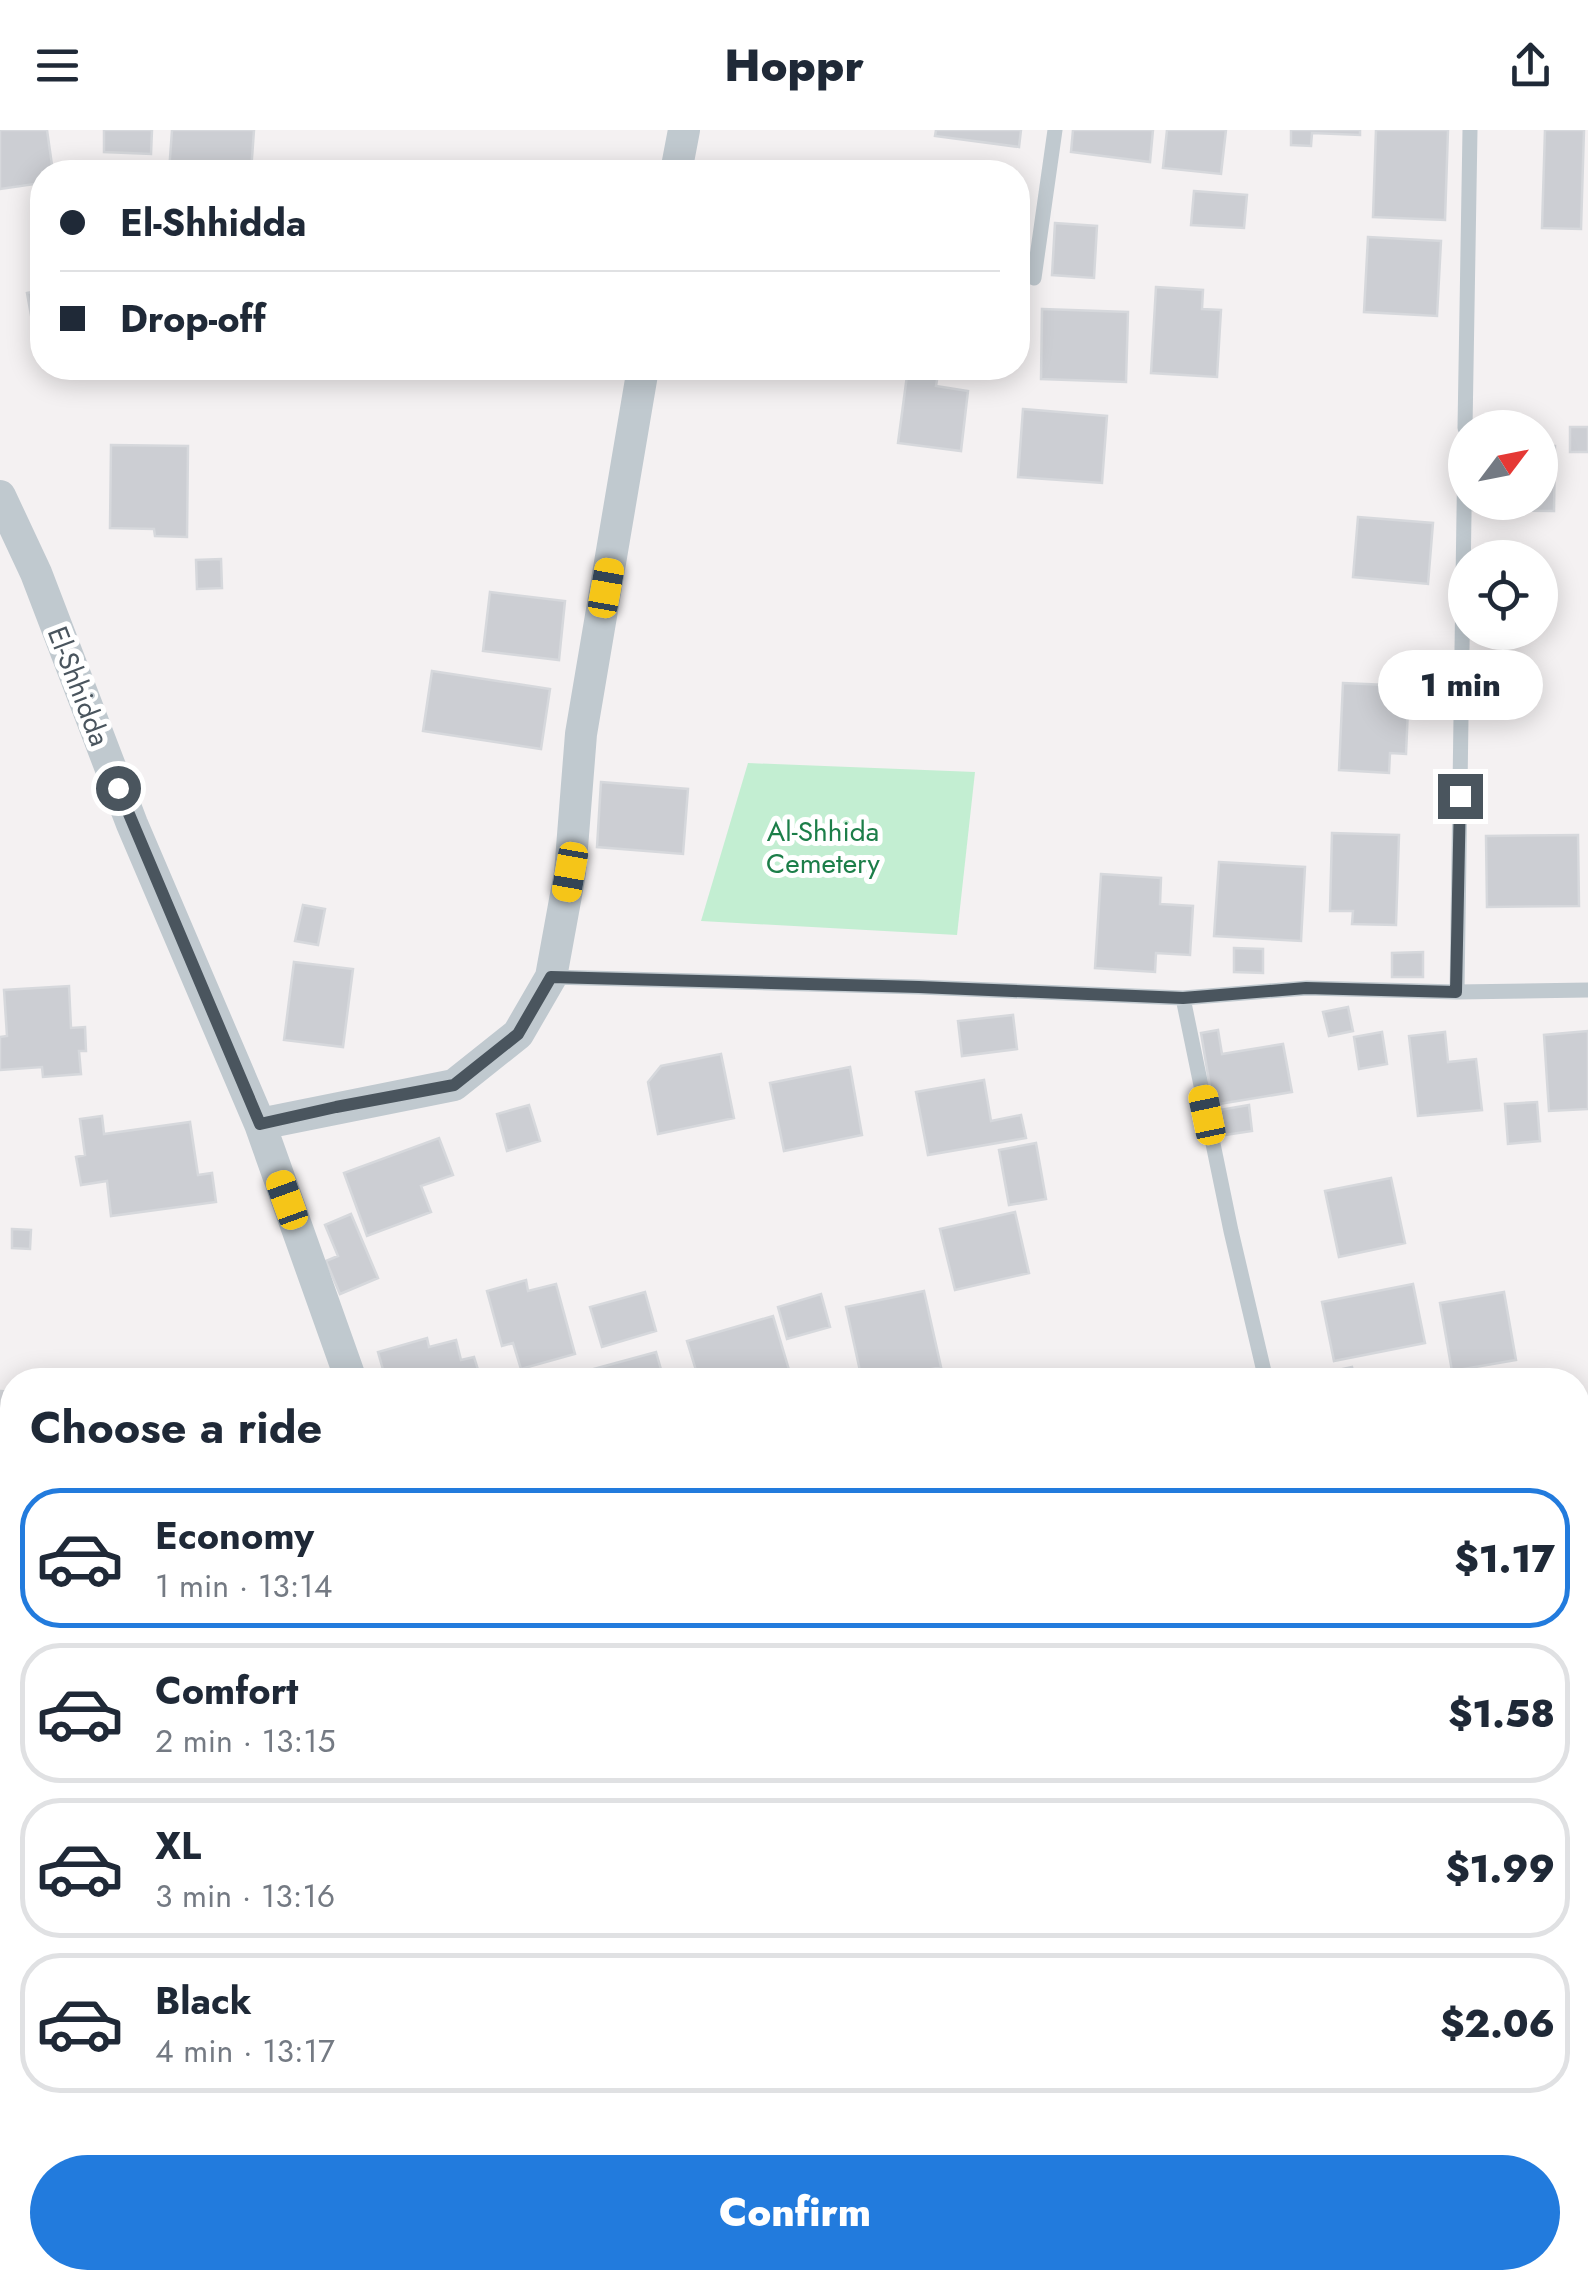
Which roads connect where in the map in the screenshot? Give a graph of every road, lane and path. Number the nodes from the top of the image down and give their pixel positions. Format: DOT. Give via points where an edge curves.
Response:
graph roads {
  1 [pos="684,130"];
  2 [pos="1054,130"];
  3 [pos="1470,130"];
  4 [pos="678,160"];
  5 [pos="1034,278"];
  6 [pos="641,380"];
  7 [pos="1465,410"];
  8 [pos="0,496"];
  9 [pos="1464,520"];
  10 [pos="551,977"];
  11 [pos="1588,990"];
  12 [pos="1456,992"];
  13 [pos="1183,998"];
  14 [pos="260,1124"];
  15 [pos="347,1368"];
  16 [pos="1263,1368"];
  1 -- 4 [label="street"];
  2 -- 5 [label="lane"];
  3 -- 7 [label="lane"];
  6 -- 10 [label="street" via="581,734 570,872"];
  8 -- 14 [label="street, El-Shhidda"];
  9 -- 12 [label="lane"];
  10 -- 13 [label="lane"];
  10 -- 14 [label="street" via="518,1034 454,1085"];
  11 -- 12 [label="lane"];
  12 -- 13 [label="lane" via="1306,988"];
  13 -- 16 [label="lane"];
  14 -- 15 [label="street, El-Shhidda"];
}
